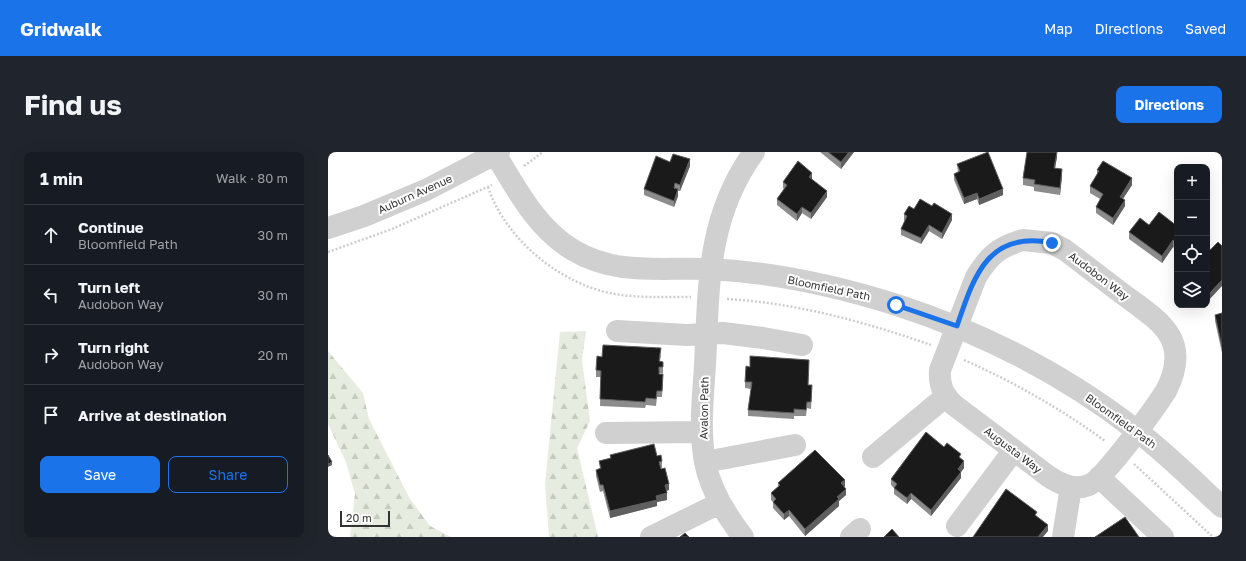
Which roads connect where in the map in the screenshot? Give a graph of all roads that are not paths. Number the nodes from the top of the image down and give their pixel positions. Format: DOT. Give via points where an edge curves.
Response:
graph roads {
  1 [pos="754,152"];
  2 [pos="496,153"];
  3 [pos="328,228"];
  4 [pos="710,269"];
  5 [pos="957,326"];
  6 [pos="617,331"];
  7 [pos="706,334"];
  8 [pos="802,346"];
  9 [pos="945,397"];
  10 [pos="1137,431"];
  11 [pos="702,432"];
  12 [pos="606,433"];
  13 [pos="795,445"];
  14 [pos="1014,450"];
  15 [pos="873,457"];
  16 [pos="705,462"];
  17 [pos="1099,477"];
  18 [pos="1071,487"];
  19 [pos="720,503"];
  20 [pos="1222,507"];
  21 [pos="957,526"];
  22 [pos="651,537"];
  23 [pos="743,537"];
  24 [pos="1063,537"];
  25 [pos="1163,537"];
  1 -- 4 [label="street, Avalon Path" via="733,186 722,215"];
  2 -- 3 [label="street, Auburn Avenue" via="414,196"];
  2 -- 4 [label="street, Bloomfield Path" via="544,228 560,242 589,259 605,265 630,269"];
  4 -- 5 [label="street, Bloomfield Path" via="770,276 838,289"];
  4 -- 7 [label="street, Avalon Path"];
  5 -- 9 [label="street" via="946,352 939,380"];
  5 -- 10 [label="street, Bloomfield Path" via="1062,380"];
  5 -- 10 [label="street, Audobon Way" via="976,277 995,251 1023,240 1052,243 1065,250 1155,318 1164,326 1171,338 1176,364 1173,378"];
  6 -- 7 [label="street"];
  7 -- 8 [label="street" via="763,338"];
  7 -- 11 [label="street, Avalon Path"];
  9 -- 14 [label="street, Augusta Way"];
  9 -- 15 [label="street"];
  10 -- 17 [label="street"];
  10 -- 20 [label="street, Bloomfield Path"];
  11 -- 12 [label="street"];
  11 -- 16 [label="street, Avalon Path"];
  13 -- 16 [label="street"];
  14 -- 18 [label="street, Augusta Way" via="1048,476"];
  14 -- 21 [label="street"];
  16 -- 19 [label="street, Avalon Path"];
  17 -- 18 [label="street" via="1089,485"];
  17 -- 25 [label="street"];
  18 -- 24 [label="street"];
  19 -- 22 [label="street"];
  19 -- 23 [label="street, Avalon Path"];
}
